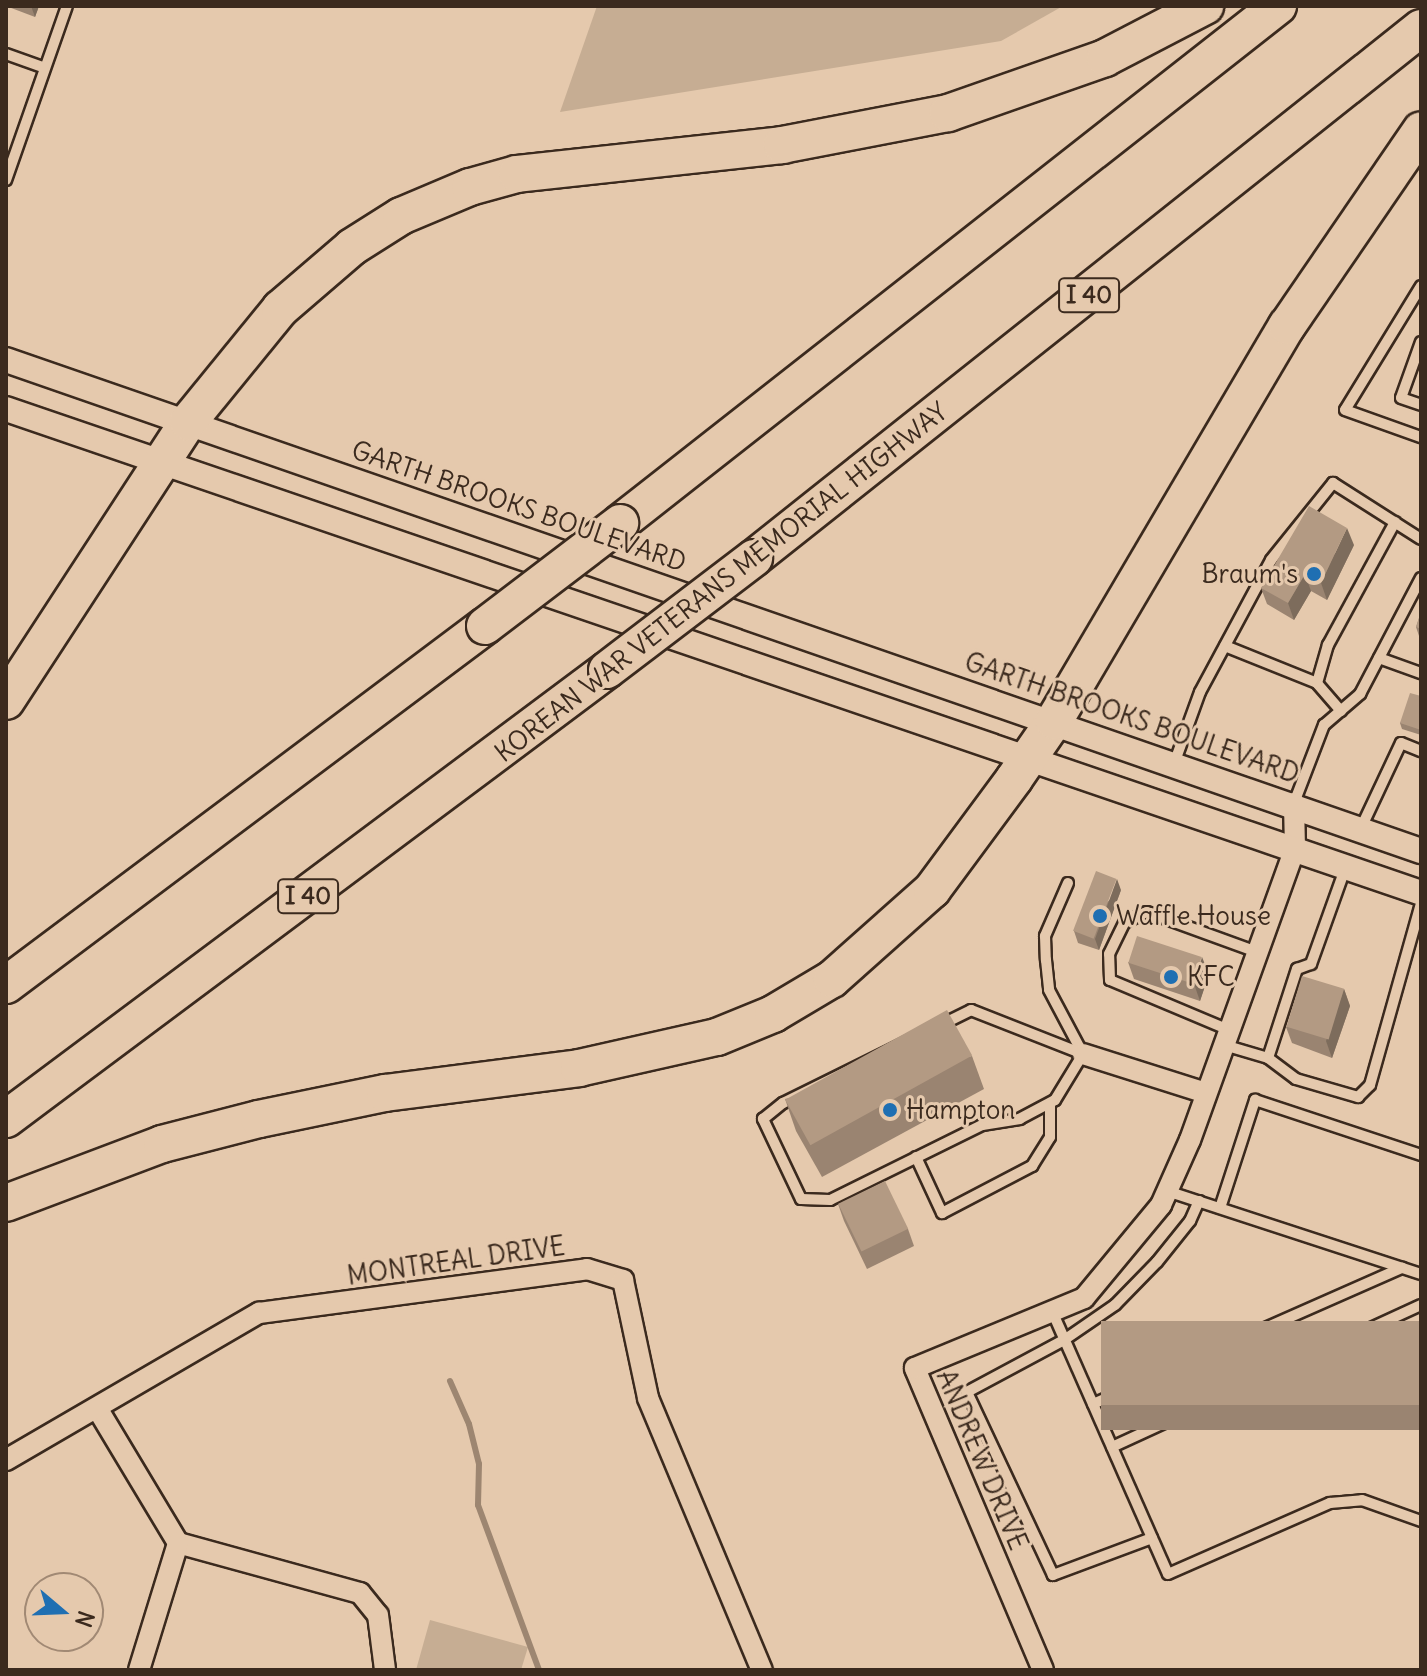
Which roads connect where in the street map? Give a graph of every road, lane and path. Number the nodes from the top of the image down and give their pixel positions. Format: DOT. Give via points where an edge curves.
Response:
graph roads {
  1 [pos="67,6"];
  2 [pos="1205,6"];
  3 [pos="1278,6"];
  4 [pos="1421,28"];
  5 [pos="6,54"];
  6 [pos="45,68"];
  7 [pos="1421,130"];
  8 [pos="6,180"];
  9 [pos="1421,286"];
  10 [pos="1421,342"];
  11 [pos="6,360"];
  12 [pos="1417,367"];
  13 [pos="1421,405"];
  14 [pos="6,409"];
  15 [pos="188,422"];
  16 [pos="1421,437"];
  17 [pos="161,463"];
  18 [pos="1395,522"];
  19 [pos="1421,539"];
  20 [pos="1421,578"];
  21 [pos="1225,646"];
  22 [pos="1379,658"];
  23 [pos="1421,673"];
  24 [pos="1317,683"];
  25 [pos="6,701"];
  26 [pos="1341,711"];
  27 [pos="1054,721"];
  28 [pos="1421,751"];
  29 [pos="1027,760"];
  30 [pos="1175,761"];
  31 [pos="1294,803"];
  32 [pos="1361,828"];
  33 [pos="1295,848"];
  34 [pos="1421,851"];
  35 [pos="1345,867"];
  36 [pos="1068,883"];
  37 [pos="1421,893"];
  38 [pos="1421,904"];
  39 [pos="1257,952"];
  40 [pos="6,985"];
  41 [pos="1226,1038"];
  42 [pos="1083,1054"];
  43 [pos="1268,1058"];
  44 [pos="1206,1093"];
  45 [pos="1050,1104"];
  46 [pos="6,1119"];
  47 [pos="1421,1155"];
  48 [pos="916,1157"];
  49 [pos="1167,1191"];
  50 [pos="1199,1201"];
  51 [pos="6,1203"];
  52 [pos="1220,1208"];
  53 [pos="1402,1268"];
  54 [pos="1421,1274"];
  55 [pos="1421,1305"];
  56 [pos="1052,1311"];
  57 [pos="1064,1340"];
  58 [pos="1093,1404"];
  59 [pos="97,1408"];
  60 [pos="1112,1447"];
  61 [pos="6,1460"];
  62 [pos="1421,1521"];
  63 [pos="1152,1538"];
  64 [pos="178,1543"];
  65 [pos="139,1670"];
  66 [pos="385,1670"];
  67 [pos="762,1670"];
  68 [pos="1043,1670"];
  1 -- 6 [label="lane"];
  2 -- 15 [label="highway" via="1105,58 948,113 782,145 517,174 438,199 364,239 315,276 280,309"];
  3 -- 40 [label="highway, bridge" via="620,523"];
  4 -- 46 [label="highway, KOREAN WAR VETERANS MEMORIAL HIGHWAY / I 40, bridge" via="754,558"];
  5 -- 6 [label="lane"];
  6 -- 8 [label="lane"];
  7 -- 27 [label="highway" via="1287,326"];
  9 -- 16 [label="lane" via="1345,410"];
  10 -- 12 [label="lane"];
  11 -- 15 [label="street, GARTH BROOKS BOULEVARD"];
  12 -- 13 [label="lane" via="1401,398"];
  14 -- 17 [label="street"];
  15 -- 17 [label="highway"];
  15 -- 27 [label="street, GARTH BROOKS BOULEVARD"];
  17 -- 25 [label="highway"];
  17 -- 29 [label="street"];
  18 -- 19 [label="lane"];
  18 -- 21 [label="lane" via="1333,483 1271,560"];
  18 -- 24 [label="lane" via="1328,645"];
  20 -- 22 [label="lane"];
  21 -- 24 [label="lane"];
  21 -- 30 [label="lane" via="1200,692"];
  22 -- 23 [label="lane"];
  22 -- 26 [label="lane" via="1360,694"];
  24 -- 26 [label="lane"];
  26 -- 31 [label="lane" via="1324,725"];
  27 -- 29 [label="highway"];
  27 -- 30 [label="street, GARTH BROOKS BOULEVARD"];
  28 -- 32 [label="lane" via="1401,743"];
  29 -- 33 [label="street"];
  29 -- 51 [label="highway" via="932,890 882,940 832,979 773,1014 717,1037 652,1054 385,1093 259,1119 162,1144"];
  30 -- 31 [label="street, GARTH BROOKS BOULEVARD"];
  31 -- 32 [label="street, GARTH BROOKS BOULEVARD"];
  31 -- 33 [label="street, ANDREW DRIVE"];
  32 -- 34 [label="street, GARTH BROOKS BOULEVARD"];
  33 -- 35 [label="street"];
  33 -- 39 [label="street, ANDREW DRIVE"];
  35 -- 37 [label="street"];
  35 -- 43 [label="lane" via="1311,964 1297,969"];
  36 -- 42 [label="lane" via="1045,936 1046,960 1049,990"];
  38 -- 43 [label="lane" via="1370,1085 1358,1097 1296,1079"];
  39 -- 41 [label="street, ANDREW DRIVE"];
  39 -- 41 [label="lane" via="1147,912 1124,923 1109,954 1110,980"];
  41 -- 43 [label="lane"];
  41 -- 44 [label="street, ANDREW DRIVE"];
  42 -- 44 [label="street"];
  42 -- 45 [label="lane"];
  42 -- 48 [label="lane" via="971,1010 783,1103 763,1119 793,1188 813,1202 830,1200"];
  44 -- 49 [label="street, ANDREW DRIVE"];
  45 -- 48 [label="lane" via="1020,1119 982,1125"];
  45 -- 48 [label="lane" via="1050,1137 1032,1166 942,1213"];
  47 -- 52 [label="lane" via="1255,1100"];
  49 -- 50 [label="lane"];
  49 -- 56 [label="street, ANDREW DRIVE" via="1084,1298"];
  50 -- 52 [label="lane"];
  50 -- 57 [label="lane" via="1190,1221 1145,1277"];
  52 -- 53 [label="lane"];
  53 -- 54 [label="lane"];
  53 -- 58 [label="lane"];
  55 -- 60 [label="lane"];
  56 -- 57 [label="lane"];
  56 -- 68 [label="street, ANDREW DRIVE" via="915,1368"];
  57 -- 58 [label="lane"];
  57 -- 63 [label="lane" via="967,1392 1053,1575"];
  58 -- 60 [label="lane"];
  59 -- 61 [label="street"];
  59 -- 64 [label="street"];
  59 -- 67 [label="street, MONTREAL DRIVE" via="259,1313 587,1269 623,1280 648,1398"];
  60 -- 63 [label="lane"];
  62 -- 63 [label="lane" via="1362,1500 1330,1503 1168,1574"];
  64 -- 65 [label="street"];
  64 -- 66 [label="street" via="360,1593 378,1615"];
}
